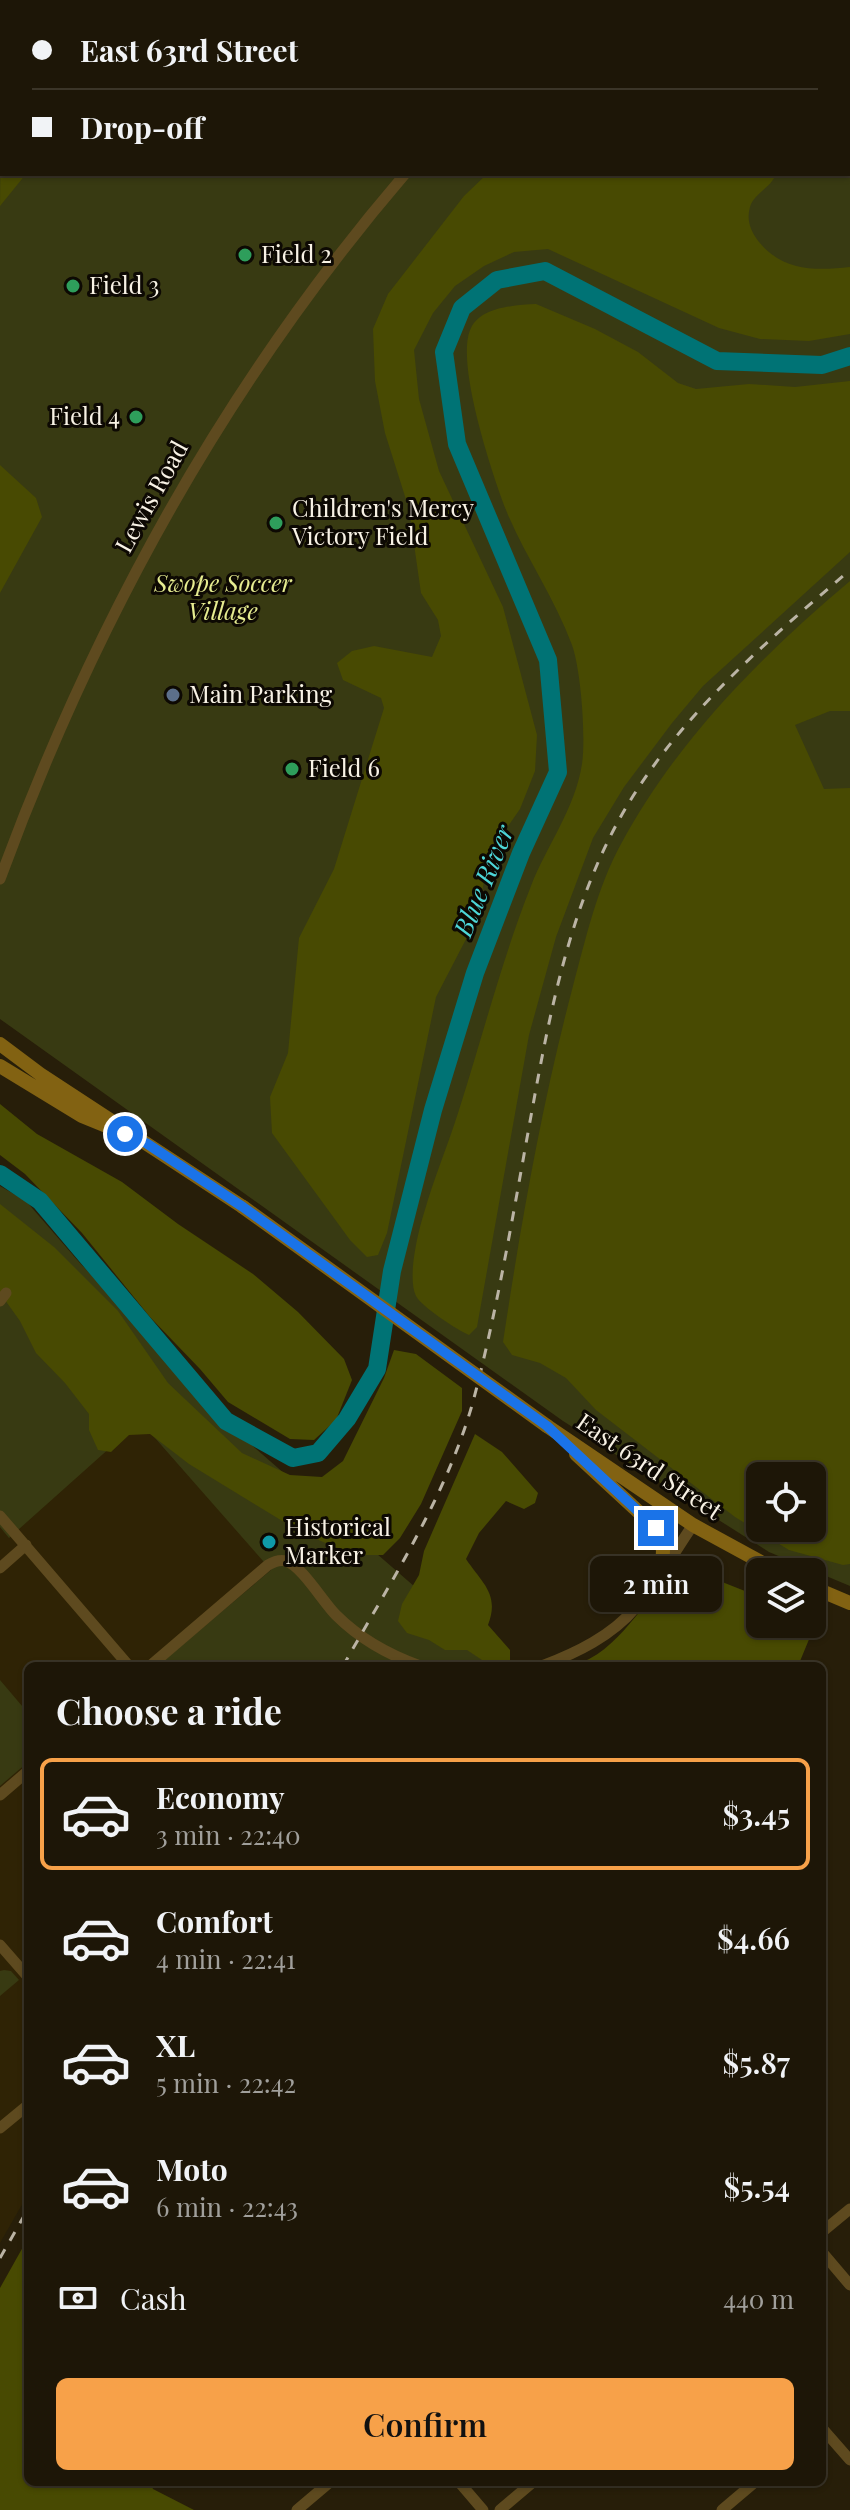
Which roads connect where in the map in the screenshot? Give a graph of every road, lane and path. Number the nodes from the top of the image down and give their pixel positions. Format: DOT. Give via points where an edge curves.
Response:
graph roads {
  1 [pos="403,176"];
  2 [pos="0,879"];
  3 [pos="0,1044"];
  4 [pos="0,1066"];
  5 [pos="146,1143"];
  6 [pos="547,1426"];
  7 [pos="0,1516"];
  8 [pos="693,1525"];
  9 [pos="26,1545"];
  10 [pos="753,1558"];
  11 [pos="0,1568"];
  12 [pos="662,1570"];
  13 [pos="826,1593"];
  14 [pos="850,1603"];
  15 [pos="126,1662"];
  16 [pos="155,1662"];
  17 [pos="409,1662"];
  18 [pos="552,1662"];
  19 [pos="24,1774"];
  20 [pos="0,1795"];
  21 [pos="0,1945"];
  22 [pos="4,1958"];
  23 [pos="24,1974"];
  24 [pos="24,2108"];
  25 [pos="0,2128"];
  26 [pos="850,2209"];
  27 [pos="826,2229"];
  28 [pos="826,2257"];
  29 [pos="850,2285"];
  30 [pos="826,2433"];
  31 [pos="850,2460"];
  32 [pos="325,2486"];
  33 [pos="462,2486"];
  34 [pos="528,2486"];
  35 [pos="750,2486"];
  36 [pos="297,2510"];
  37 [pos="483,2510"];
  38 [pos="500,2510"];
  39 [pos="722,2510"];
  1 -- 2 [label="street, Lewis Road" via="287,324 178,492 78,688"];
  3 -- 5 [label="main road, East 63rd Street"];
  4 -- 5 [label="main road, East 63rd Street" via="82,1116"];
  5 -- 6 [label="main road, East 63rd Street, bridge"];
  6 -- 8 [label="main road, East 63rd Street"];
  6 -- 12 [label="main road" via="656,1528"];
  7 -- 9 [label="street"];
  8 -- 10 [label="main road, East 63rd Street"];
  8 -- 12 [label="street"];
  9 -- 11 [label="street"];
  9 -- 15 [label="street"];
  12 -- 18 [label="street" via="620,1623"];
  13 -- 14 [label="main road"];
  16 -- 17 [label="street" via="278,1561 295,1567 359,1636"];
  19 -- 20 [label="street"];
  21 -- 22 [label="street"];
  22 -- 23 [label="street"];
  24 -- 25 [label="street"];
  26 -- 27 [label="street"];
  28 -- 29 [label="street"];
  30 -- 31 [label="street"];
  32 -- 36 [label="street"];
  33 -- 37 [label="street"];
  34 -- 38 [label="street"];
  35 -- 39 [label="street"];
}
